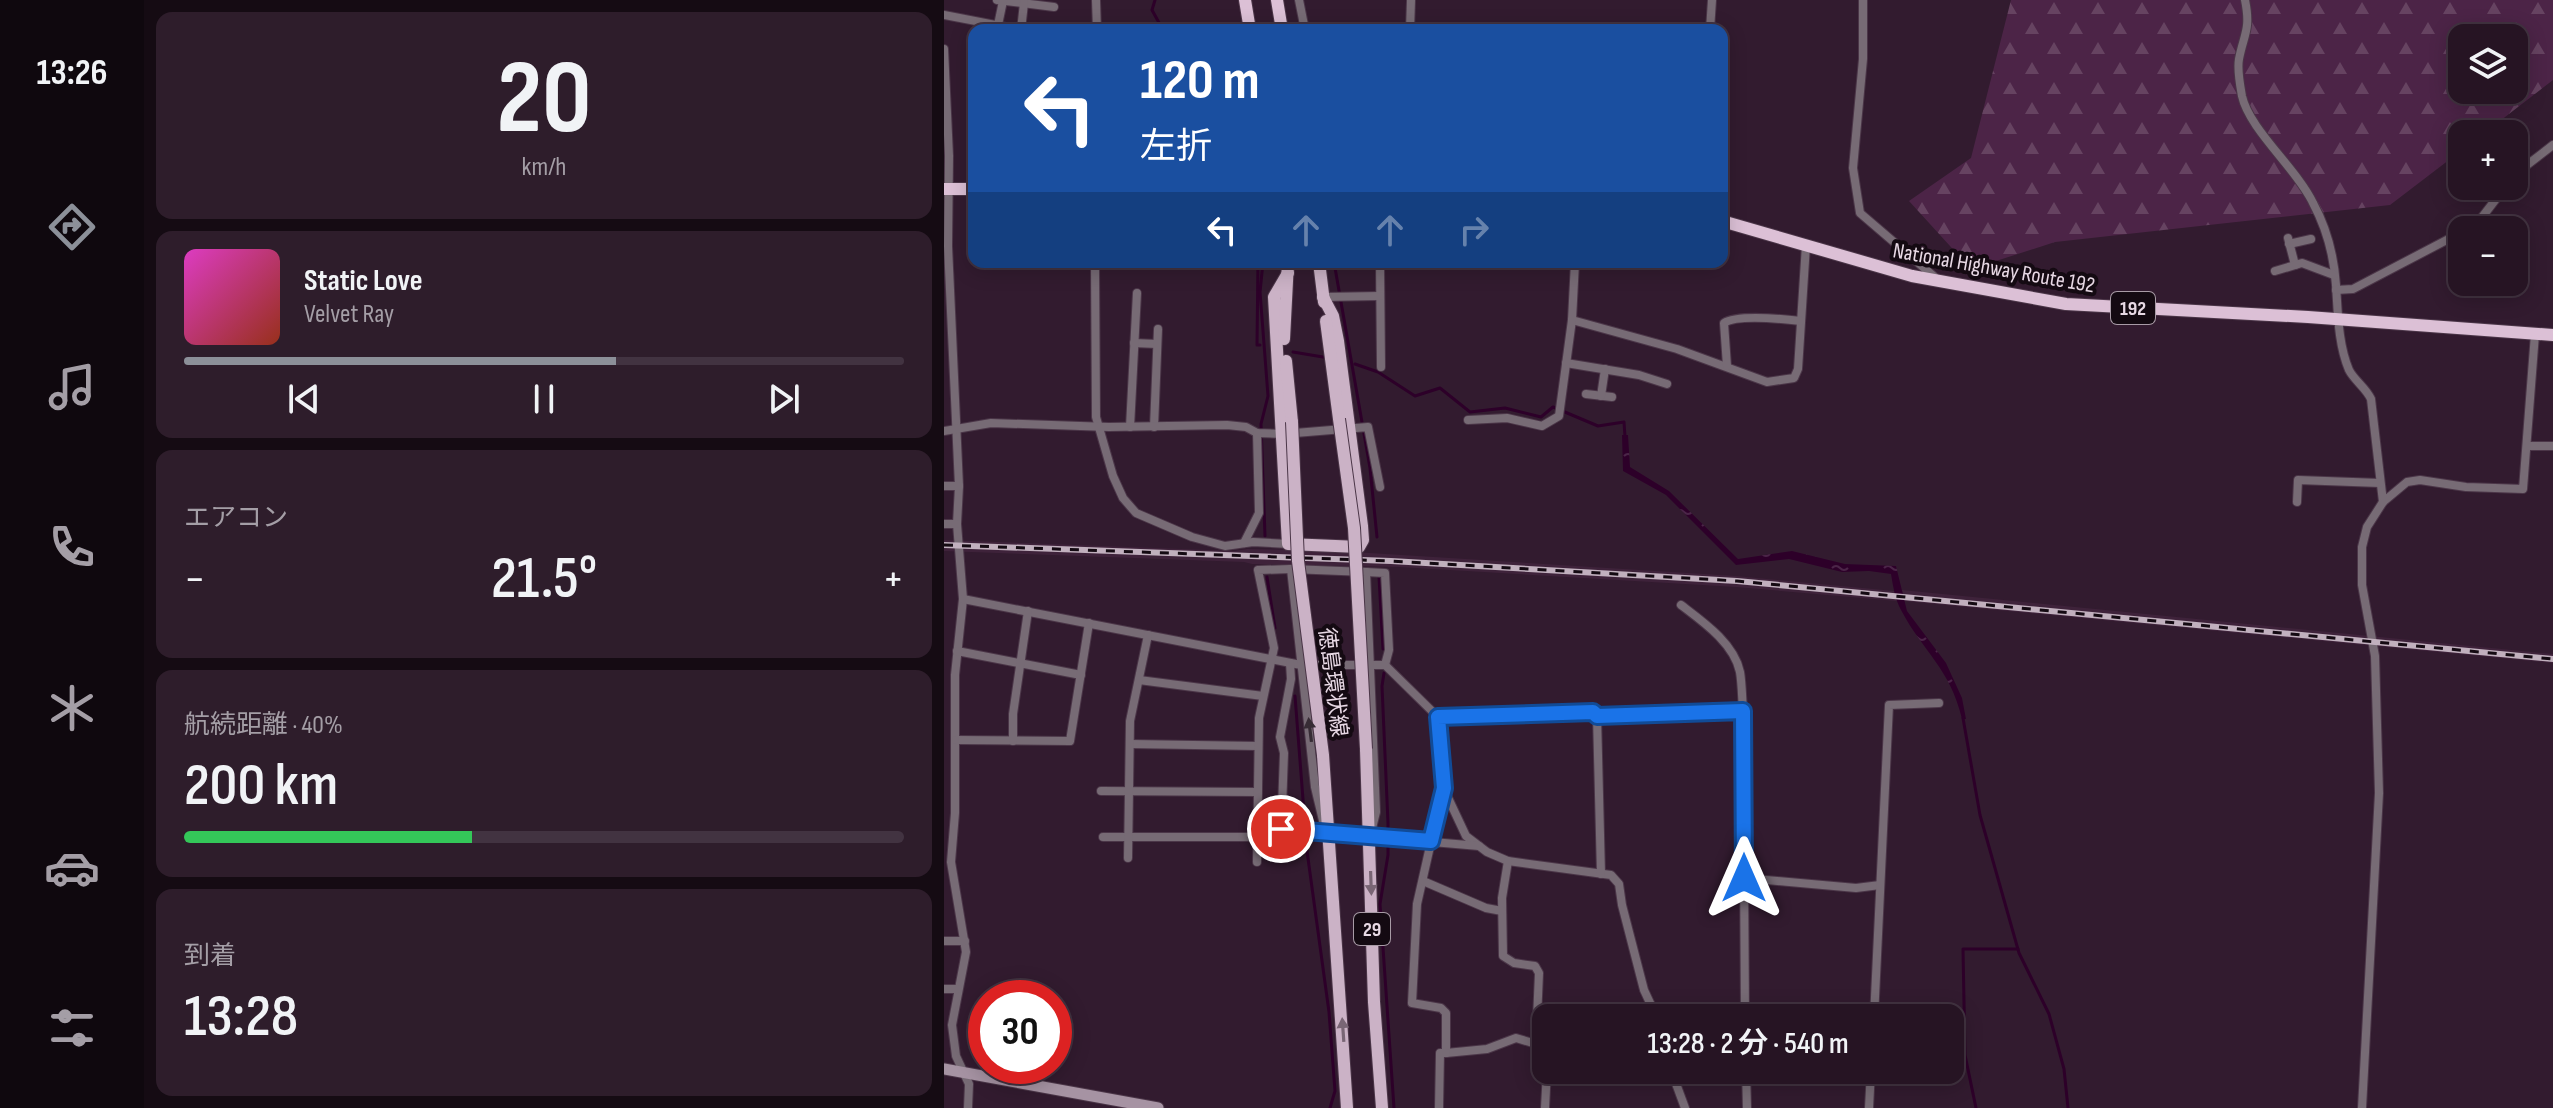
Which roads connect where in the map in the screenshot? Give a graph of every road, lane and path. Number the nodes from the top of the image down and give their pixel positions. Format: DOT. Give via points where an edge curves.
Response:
graph roads {
  1 [pos="997,0"];
  2 [pos="1096,0"];
  3 [pos="1245,0"];
  4 [pos="1277,0"];
  5 [pos="1299,0"];
  6 [pos="1411,0"];
  7 [pos="1712,0"];
  8 [pos="1863,0"];
  9 [pos="2245,0"];
  10 [pos="1003,1"];
  11 [pos="1024,3"];
  12 [pos="1054,7"];
  13 [pos="944,15"];
  14 [pos="993,24"];
  15 [pos="998,24"];
  16 [pos="1022,24"];
  17 [pos="1097,24"];
  18 [pos="1249,24"];
  19 [pos="1281,24"];
  20 [pos="1304,24"];
  21 [pos="1410,24"];
  22 [pos="1710,24"];
  23 [pos="944,49"];
  24 [pos="2553,145"];
  25 [pos="2528,164"];
  26 [pos="947,189"];
  27 [pos="968,189"];
  28 [pos="2495,200"];
  29 [pos="2483,216"];
  30 [pos="1728,223"];
  31 [pos="2311,239"];
  32 [pos="2448,239"];
  33 [pos="1806,245"];
  34 [pos="2295,265"];
  35 [pos="1095,268"];
  36 [pos="1288,268"];
  37 [pos="1288,268"];
  38 [pos="1320,268"];
  39 [pos="1380,268"];
  40 [pos="1575,268"];
  41 [pos="2275,271"];
  42 [pos="2334,275"];
  43 [pos="947,276"];
  44 [pos="1940,281"];
  45 [pos="2336,290"];
  46 [pos="1137,293"];
  47 [pos="1380,296"];
  48 [pos="1323,297"];
  49 [pos="2338,319"];
  50 [pos="1572,320"];
  51 [pos="1801,321"];
  52 [pos="1158,329"];
  53 [pos="2535,334"];
  54 [pos="2553,335"];
  55 [pos="1134,343"];
  56 [pos="1157,344"];
  57 [pos="1566,363"];
  58 [pos="1727,366"];
  59 [pos="1381,367"];
  60 [pos="1605,369"];
  61 [pos="1667,384"];
  62 [pos="1586,394"];
  63 [pos="1601,396"];
  64 [pos="1612,397"];
  65 [pos="1468,420"];
  66 [pos="1099,426"];
  67 [pos="1130,427"];
  68 [pos="1154,427"];
  69 [pos="1358,427"];
  70 [pos="955,430"];
  71 [pos="944,431"];
  72 [pos="1261,434"];
  73 [pos="1283,434"];
  74 [pos="2528,446"];
  75 [pos="2553,446"];
  76 [pos="2380,483"];
  77 [pos="944,486"];
  78 [pos="959,486"];
  79 [pos="1380,487"];
  80 [pos="2297,502"];
  81 [pos="2383,502"];
  82 [pos="944,524"];
  83 [pos="957,524"];
  84 [pos="1244,543"];
  85 [pos="1288,544"];
  86 [pos="1291,569"];
  87 [pos="1366,572"];
  88 [pos="963,599"];
  89 [pos="1681,605"];
  90 [pos="1028,611"];
  91 [pos="1089,623"];
  92 [pos="1148,635"];
  93 [pos="957,651"];
  94 [pos="1272,659"];
  95 [pos="1290,663"];
  96 [pos="1368,663"];
  97 [pos="1020,664"];
  98 [pos="1301,665"];
  99 [pos="1385,665"];
  100 [pos="944,672"];
  101 [pos="955,675"];
  102 [pos="1081,675"];
  103 [pos="1139,680"];
  104 [pos="1263,696"];
  105 [pos="1939,703"];
  106 [pos="1743,711"];
  107 [pos="1597,716"];
  108 [pos="1438,717"];
  109 [pos="956,740"];
  110 [pos="1013,741"];
  111 [pos="1130,744"];
  112 [pos="1258,746"];
  113 [pos="1444,788"];
  114 [pos="1101,791"];
  115 [pos="1129,791"];
  116 [pos="1258,792"];
  117 [pos="944,813"];
  118 [pos="955,813"];
  119 [pos="1281,829"];
  120 [pos="1327,834"];
  121 [pos="1369,836"];
  122 [pos="1103,837"];
  123 [pos="1128,837"];
  124 [pos="1257,838"];
  125 [pos="1431,841"];
  126 [pos="1480,846"];
  127 [pos="1128,858"];
  128 [pos="1508,861"];
  129 [pos="948,862"];
  130 [pos="1257,862"];
  131 [pos="1601,874"];
  132 [pos="1744,878"];
  133 [pos="1423,881"];
  134 [pos="1880,885"];
  135 [pos="949,889"];
  136 [pos="1502,911"];
  137 [pos="944,941"];
  138 [pos="965,941"];
  139 [pos="944,989"];
  140 [pos="958,989"];
  141 [pos="1541,1004"];
  142 [pos="1650,1004"];
  143 [pos="1745,1004"];
  144 [pos="1875,1004"];
  145 [pos="948,1039"];
  146 [pos="1532,1042"];
  147 [pos="1446,1053"];
  148 [pos="944,1069"];
  149 [pos="966,1073"];
  150 [pos="1546,1084"];
  151 [pos="1676,1084"];
  152 [pos="1746,1084"];
  153 [pos="1870,1084"];
  154 [pos="1125,1105"];
  155 [pos="968,1108"];
  156 [pos="1158,1108"];
  157 [pos="1347,1108"];
  158 [pos="1382,1108"];
  159 [pos="1439,1108"];
  160 [pos="1545,1108"];
  161 [pos="1685,1108"];
  162 [pos="1747,1108"];
  163 [pos="1869,1108"];
  164 [pos="2362,1108"];
  1 -- 10 [label="street"];
  2 -- 17 [label="street"];
  3 -- 18 [label="highway"];
  4 -- 19 [label="highway"];
  5 -- 20 [label="street"];
  6 -- 21 [label="street"];
  7 -- 22 [label="street"];
  8 -- 44 [label="street" via="1853,168 1860,213"];
  9 -- 42 [label="street" via="2249,20 2238,62 2243,100 2312,199"];
  10 -- 11 [label="street"];
  10 -- 15 [label="street"];
  11 -- 12 [label="street"];
  11 -- 16 [label="street"];
  13 -- 14 [label="street"];
  23 -- 26 [label="street"];
  24 -- 25 [label="street"];
  26 -- 27 [label="highway"];
  26 -- 43 [label="street"];
  28 -- 29 [label="street"];
  30 -- 33 [label="highway, National Highway Route 192 / 192"];
  31 -- 34 [label="street" via="2288,241"];
  32 -- 45 [label="street" via="2353,289"];
  33 -- 44 [label="highway, National Highway Route 192 / 192"];
  33 -- 51 [label="street"];
  34 -- 41 [label="street"];
  34 -- 42 [label="street"];
  35 -- 66 [label="street"];
  36 -- 120 [label="main road, 徳島環状線 / 29, bridge" via="1283,330 1298,561 1323,755"];
  37 -- 73 [label="main road" via="1274,297"];
  38 -- 48 [label="main road, 徳島環状線 / 29"];
  39 -- 47 [label="street"];
  40 -- 50 [label="street"];
  42 -- 45 [label="street"];
  43 -- 70 [label="street"];
  44 -- 49 [label="highway, National Highway Route 192 / 192" via="2066,304"];
  45 -- 49 [label="street"];
  46 -- 55 [label="street"];
  47 -- 48 [label="street"];
  47 -- 59 [label="street"];
  48 -- 69 [label="main road" via="1333,316"];
  48 -- 121 [label="main road, 徳島環状線 / 29, bridge" via="1354,528"];
  49 -- 53 [label="highway, National Highway Route 192 / 192"];
  49 -- 76 [label="street" via="2350,372 2371,399"];
  50 -- 57 [label="street"];
  50 -- 58 [label="street"];
  51 -- 58 [label="street" via="1732,318 1724,323"];
  51 -- 58 [label="street" via="1794,378 1767,382"];
  52 -- 56 [label="street"];
  53 -- 54 [label="highway, National Highway Route 192 / 192"];
  53 -- 74 [label="street"];
  55 -- 56 [label="street"];
  55 -- 67 [label="street"];
  56 -- 68 [label="street"];
  57 -- 60 [label="street"];
  57 -- 65 [label="street" via="1559,416 1542,426 1507,418"];
  60 -- 61 [label="street"];
  60 -- 63 [label="street"];
  62 -- 63 [label="street"];
  63 -- 64 [label="street"];
  66 -- 67 [label="street"];
  66 -- 70 [label="street" via="991,423"];
  66 -- 84 [label="street" via="1113,476 1136,513 1192,537 1225,546"];
  67 -- 68 [label="street"];
  68 -- 72 [label="street" via="1227,425"];
  69 -- 73 [label="street"];
  69 -- 79 [label="street" via="1368,427"];
  69 -- 85 [label="main road" via="1363,540 1359,547"];
  70 -- 71 [label="street"];
  70 -- 78 [label="street"];
  72 -- 73 [label="street"];
  72 -- 84 [label="street" via="1259,513"];
  73 -- 85 [label="main road"];
  74 -- 75 [label="street"];
  74 -- 81 [label="street" via="2519,491 2420,480 2407,482"];
  76 -- 80 [label="street" via="2298,480"];
  76 -- 81 [label="street"];
  77 -- 78 [label="street"];
  78 -- 83 [label="street"];
  81 -- 164 [label="street" via="2362,547 2362,585 2375,656 2379,793"];
  82 -- 83 [label="street"];
  83 -- 88 [label="street"];
  84 -- 85 [label="street"];
  86 -- 87 [label="street"];
  86 -- 94 [label="street" via="1258,570 1274,640"];
  86 -- 98 [label="street"];
  87 -- 96 [label="street"];
  87 -- 99 [label="street" via="1385,573"];
  88 -- 90 [label="street"];
  88 -- 93 [label="street"];
  89 -- 106 [label="street" via="1707,624 1740,669"];
  90 -- 91 [label="street"];
  90 -- 97 [label="street"];
  91 -- 92 [label="street"];
  91 -- 102 [label="street"];
  92 -- 94 [label="street"];
  92 -- 103 [label="street"];
  93 -- 97 [label="street"];
  93 -- 101 [label="street"];
  94 -- 95 [label="street"];
  94 -- 104 [label="street"];
  95 -- 98 [label="street"];
  95 -- 119 [label="street" via="1280,737"];
  96 -- 98 [label="street"];
  96 -- 99 [label="street"];
  96 -- 121 [label="street" via="1376,812"];
  97 -- 102 [label="street"];
  97 -- 110 [label="street"];
  120 -- 98 [label="street, one-way" via="1315,787"];
  99 -- 108 [label="street"];
  100 -- 101 [label="street"];
  101 -- 109 [label="street"];
  102 -- 110 [label="street" via="1070,741"];
  103 -- 104 [label="street"];
  103 -- 111 [label="street"];
  104 -- 112 [label="street"];
  105 -- 134 [label="street" via="1889,705"];
  106 -- 107 [label="street"];
  106 -- 132 [label="street"];
  107 -- 108 [label="street" via="1593,712"];
  107 -- 131 [label="street"];
  108 -- 113 [label="street"];
  109 -- 110 [label="street"];
  109 -- 118 [label="street"];
  111 -- 112 [label="street"];
  111 -- 115 [label="street"];
  112 -- 116 [label="street"];
  113 -- 125 [label="street"];
  113 -- 126 [label="street" via="1466,836"];
  114 -- 115 [label="street"];
  115 -- 116 [label="street"];
  115 -- 123 [label="street"];
  116 -- 124 [label="street"];
  117 -- 118 [label="street"];
  118 -- 129 [label="street"];
  119 -- 120 [label="street"];
  119 -- 124 [label="street" via="1281,837"];
  120 -- 121 [label="street"];
  157 -- 120 [label="main road, 徳島環状線 / 29, one-way"];
  121 -- 125 [label="street"];
  121 -- 158 [label="main road, 徳島環状線 / 29, one-way"];
  122 -- 123 [label="street"];
  123 -- 124 [label="street"];
  123 -- 127 [label="street"];
  124 -- 130 [label="street"];
  125 -- 126 [label="street"];
  125 -- 133 [label="street"];
  126 -- 128 [label="street"];
  128 -- 131 [label="street"];
  128 -- 136 [label="street"];
  129 -- 135 [label="street"];
  131 -- 142 [label="street" via="1619,884"];
  132 -- 134 [label="street" via="1856,888"];
  132 -- 143 [label="street"];
  133 -- 136 [label="street"];
  133 -- 147 [label="street" via="1412,1003 1446,1013"];
  134 -- 144 [label="street"];
  135 -- 138 [label="street"];
  136 -- 141 [label="street" via="1503,956 1535,966"];
  137 -- 138 [label="street"];
  138 -- 140 [label="street"];
  139 -- 140 [label="street"];
  140 -- 145 [label="street"];
  145 -- 149 [label="street"];
  146 -- 147 [label="street" via="1516,1038 1487,1049"];
  147 -- 159 [label="street" via="1440,1053"];
  148 -- 149 [label="main road"];
  149 -- 154 [label="main road"];
  149 -- 155 [label="street"];
  150 -- 160 [label="street"];
  151 -- 161 [label="street"];
  152 -- 162 [label="street"];
  153 -- 163 [label="street"];
  154 -- 156 [label="main road"];
}
